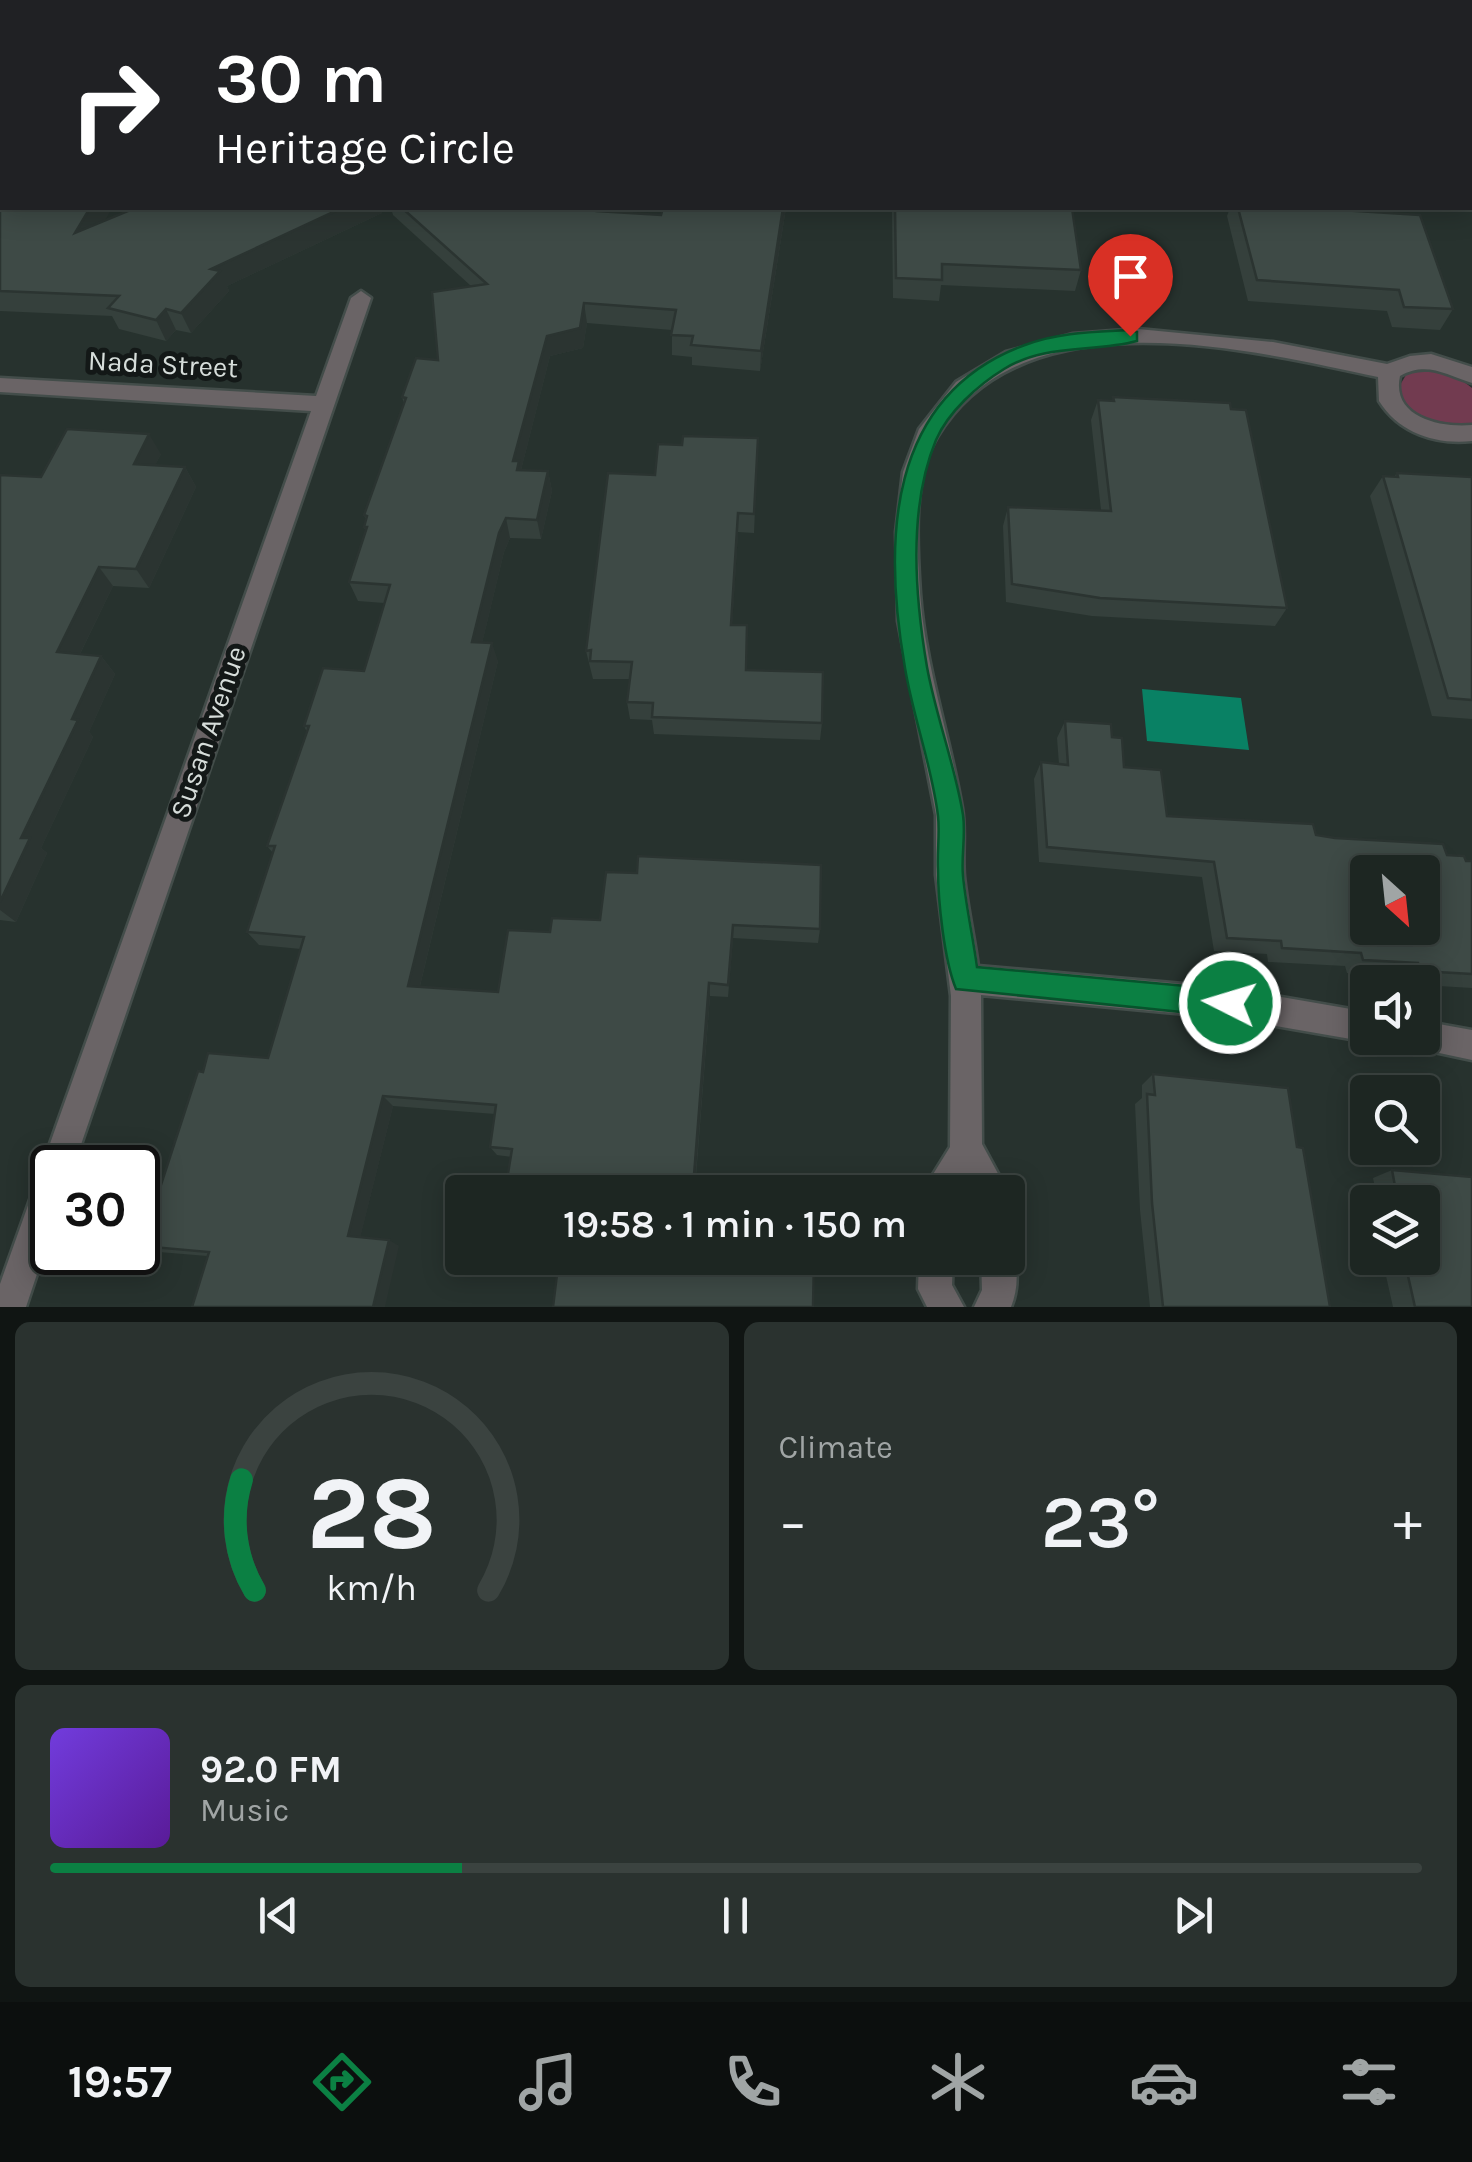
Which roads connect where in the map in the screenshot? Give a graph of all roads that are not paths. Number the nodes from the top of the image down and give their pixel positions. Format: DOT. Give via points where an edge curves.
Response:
graph roads {
  1 [pos="361,298"];
  2 [pos="1390,372"];
  3 [pos="1472,376"];
  4 [pos="0,384"];
  5 [pos="322,404"];
  6 [pos="1472,433"];
  7 [pos="966,979"];
  8 [pos="1350,1024"];
  9 [pos="1440,1039"];
  10 [pos="1472,1045"];
  11 [pos="65,1145"];
  12 [pos="966,1152"];
  13 [pos="950,1175"];
  14 [pos="981,1175"];
  15 [pos="30,1246"];
  16 [pos="936,1275"];
  17 [pos="998,1275"];
  18 [pos="9,1307"];
  19 [pos="947,1307"];
  20 [pos="990,1307"];
  1 -- 5 [label="street, Susan Avenue"];
  2 -- 3 [label="street" via="1430,361"];
  2 -- 6 [label="street" via="1386,395 1407,420 1444,434"];
  2 -- 7 [label="street" via="1190,340 1072,340 998,364 964,389 928,434 914,476 908,592 916,667 951,817 950,874"];
  4 -- 5 [label="street, Nada Street"];
  5 -- 11 [label="street, Susan Avenue"];
  7 -- 8 [label="street" via="1230,1003"];
  7 -- 12 [label="street"];
  9 -- 10 [label="street"];
  12 -- 13 [label="street"];
  12 -- 14 [label="street"];
  15 -- 18 [label="street"];
  16 -- 19 [label="street"];
  17 -- 20 [label="street" via="999,1295"];
}
